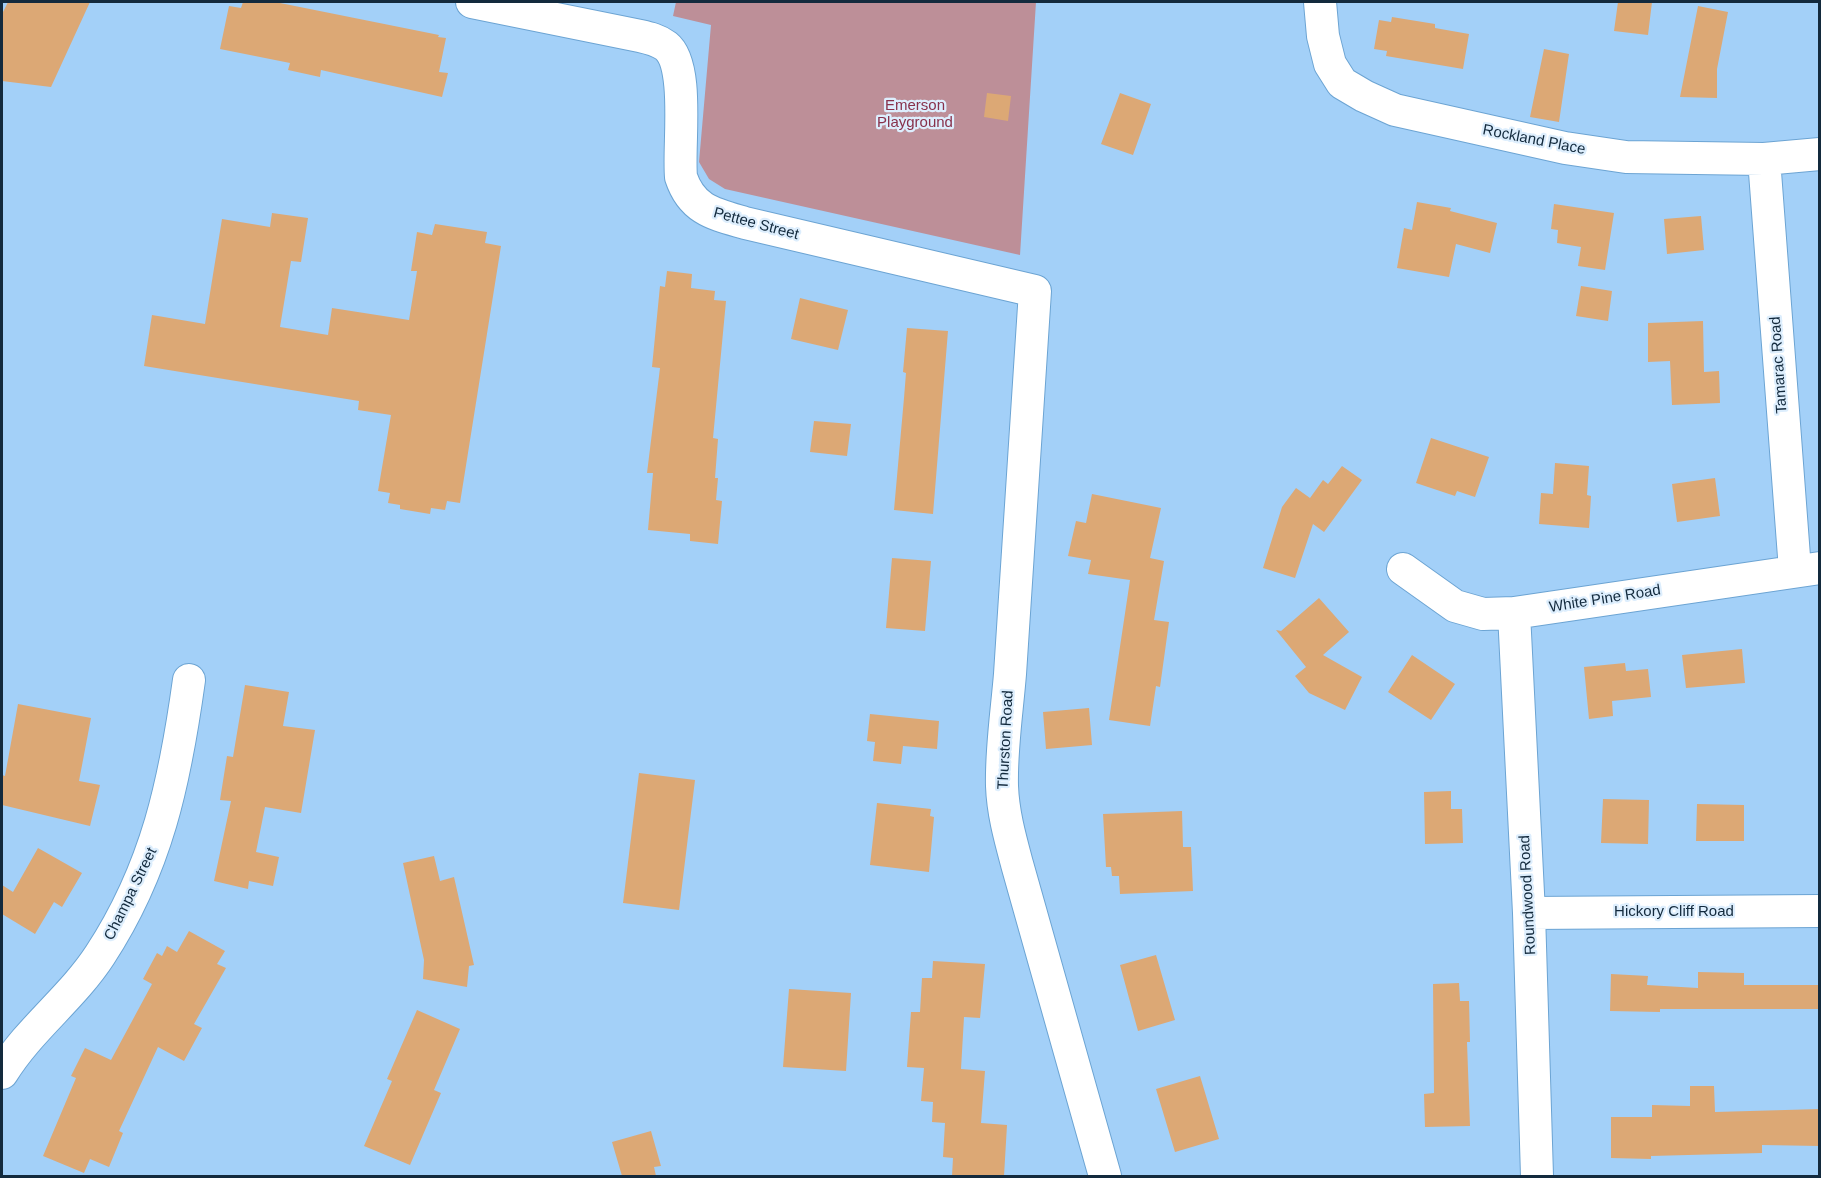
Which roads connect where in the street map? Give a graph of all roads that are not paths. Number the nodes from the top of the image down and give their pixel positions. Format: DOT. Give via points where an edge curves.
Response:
graph roads {
  1 [pos="472,2"];
  2 [pos="1320,2"];
  3 [pos="1820,154"];
  4 [pos="1764,159"];
  5 [pos="1035,291"];
  6 [pos="1403,569"];
  7 [pos="1807,569"];
  8 [pos="1514,613"];
  9 [pos="189,680"];
  10 [pos="1820,911"];
  11 [pos="1529,913"];
  12 [pos="2,1073"];
  13 [pos="1105,1176"];
  14 [pos="1537,1176"];
  1 -- 5 [label="street, Pettee Street" via="640,36 667,47 675,57 681,88 681,177 692,200 704,209 745,223"];
  2 -- 4 [label="street, Rockland Place" via="1330,64 1342,83 1395,110 1565,148 1626,157"];
  3 -- 4 [label="street, Rockland Place"];
  4 -- 7 [label="street, Tamarac Road"];
  5 -- 13 [label="street, Thurston Road" via="1004,735 1003,804"];
  6 -- 8 [label="street, White Pine Road" via="1455,606 1482,614"];
  7 -- 8 [label="street, White Pine Road"];
  8 -- 11 [label="street, Roundwood Road"];
  9 -- 12 [label="street, Champa Street" via="173,782 144,872 100,956"];
  10 -- 11 [label="street, Hickory Cliff Road"];
  11 -- 14 [label="street, Roundwood Road"];
}
